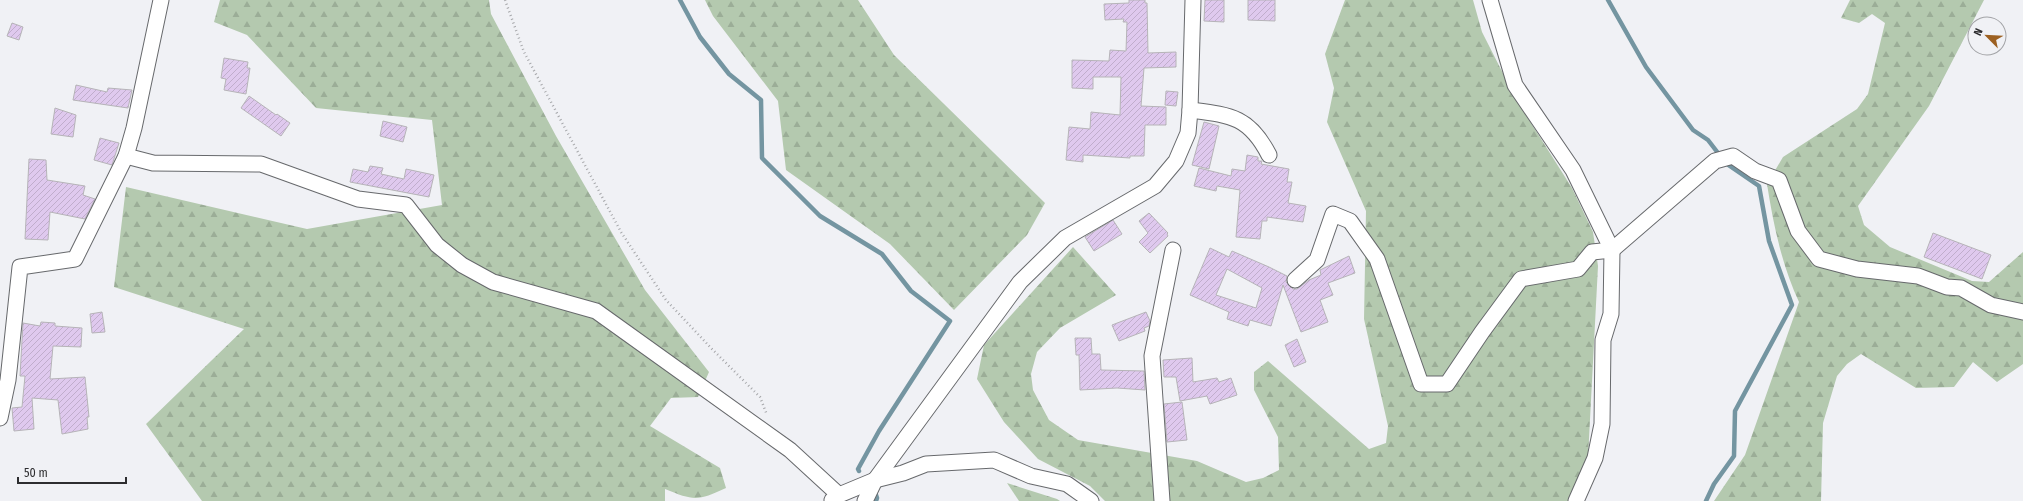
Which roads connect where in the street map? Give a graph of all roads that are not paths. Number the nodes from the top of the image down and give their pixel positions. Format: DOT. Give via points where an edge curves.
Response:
graph roads {
  1 [pos="161,0"];
  2 [pos="1193,0"];
  3 [pos="1490,0"];
  4 [pos="1190,110"];
  5 [pos="1270,155"];
  6 [pos="126,156"];
  7 [pos="1173,250"];
  8 [pos="1612,250"];
  9 [pos="1295,280"];
  10 [pos="2023,312"];
  11 [pos="0,418"];
  12 [pos="875,480"];
  13 [pos="835,498"];
  14 [pos="865,501"];
  15 [pos="1091,501"];
  16 [pos="1162,501"];
  17 [pos="1576,501"];
  1 -- 6 [label="street"];
  2 -- 4 [label="street"];
  3 -- 8 [label="street" via="1515,85 1574,170"];
  4 -- 5 [label="street" via="1228,115 1248,126 1262,141"];
  4 -- 12 [label="street" via="1188,133 1176,161 1155,186 1065,238 1020,282"];
  6 -- 11 [label="street" via="75,259 20,267 8,380"];
  6 -- 13 [label="street" via="153,163 261,164 358,198 406,205 437,246 462,265 493,282 596,311 790,450"];
  7 -- 16 [label="street" via="1152,356"];
  8 -- 9 [label="street" via="1592,252 1578,269 1521,279 1447,384 1422,384 1377,259 1350,221 1333,214 1317,260"];
  8 -- 10 [label="street" via="1715,161 1733,156 1755,171 1779,180 1798,231 1819,259 1857,269 1918,276 1947,287 1961,288 1991,305"];
  8 -- 17 [label="street" via="1611,314 1603,340 1602,424 1595,458"];
  12 -- 13 [label="street"];
  12 -- 14 [label="street"];
  12 -- 15 [label="street" via="926,464 994,460 1031,476 1067,484"];
}
